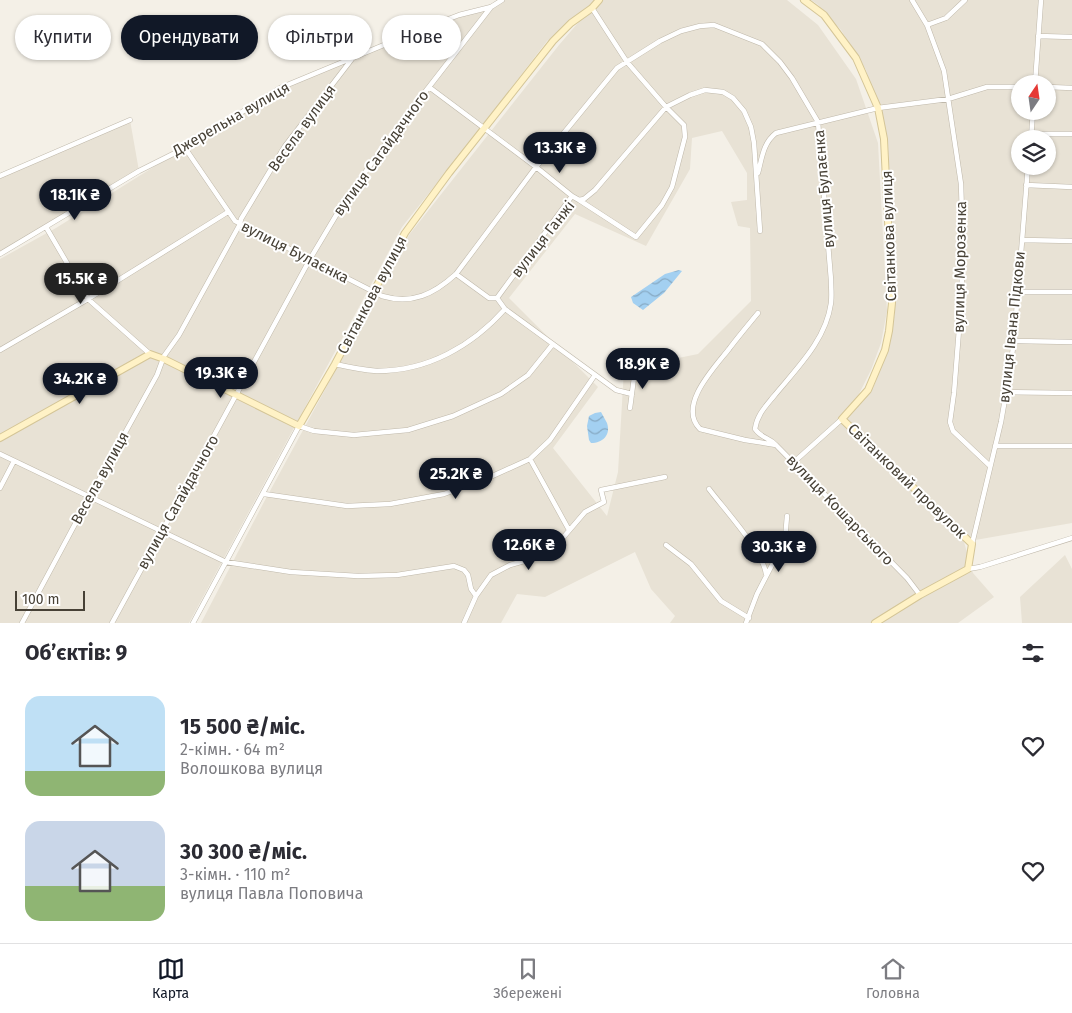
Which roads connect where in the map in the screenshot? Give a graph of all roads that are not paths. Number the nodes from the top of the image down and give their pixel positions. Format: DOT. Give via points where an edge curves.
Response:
graph roads {
  1 [pos="502,0"];
  2 [pos="599,0"];
  3 [pos="804,0"];
  4 [pos="912,0"];
  5 [pos="965,0"];
  6 [pos="1041,0"];
  7 [pos="491,7"];
  8 [pos="592,8"];
  9 [pos="927,25"];
  10 [pos="1038,36"];
  11 [pos="1072,37"];
  12 [pos="372,48"];
  13 [pos="344,60"];
  14 [pos="351,60"];
  15 [pos="627,62"];
  16 [pos="1036,75"];
  17 [pos="429,87"];
  18 [pos="1011,87"];
  19 [pos="1056,87"];
  20 [pos="1072,88"];
  21 [pos="948,99"];
  22 [pos="666,107"];
  23 [pos="878,108"];
  24 [pos="130,120"];
  25 [pos="818,122"];
  26 [pos="485,129"];
  27 [pos="1072,134"];
  28 [pos="1056,135"];
  29 [pos="185,148"];
  30 [pos="536,167"];
  31 [pos="1027,175"];
  32 [pos="0,176"];
  33 [pos="756,177"];
  34 [pos="1026,185"];
  35 [pos="1072,187"];
  36 [pos="572,196"];
  37 [pos="579,200"];
  38 [pos="228,212"];
  39 [pos="240,224"];
  40 [pos="46,227"];
  41 [pos="760,231"];
  42 [pos="1022,240"];
  43 [pos="1072,241"];
  44 [pos="0,254"];
  45 [pos="310,259"];
  46 [pos="456,274"];
  47 [pos="374,292"];
  48 [pos="1018,292"];
  49 [pos="1072,292"];
  50 [pos="497,298"];
  51 [pos="88,299"];
  52 [pos="505,309"];
  53 [pos="758,313"];
  54 [pos="1014,341"];
  55 [pos="1072,342"];
  56 [pos="553,344"];
  57 [pos="0,350"];
  58 [pos="150,354"];
  59 [pos="164,359"];
  60 [pos="335,364"];
  61 [pos="635,370"];
  62 [pos="595,375"];
  63 [pos="1006,392"];
  64 [pos="1072,393"];
  65 [pos="632,394"];
  66 [pos="237,395"];
  67 [pos="630,408"];
  68 [pos="842,419"];
  69 [pos="299,426"];
  70 [pos="0,438"];
  71 [pos="776,444"];
  72 [pos="995,446"];
  73 [pos="1072,446"];
  74 [pos="0,454"];
  75 [pos="530,459"];
  76 [pos="14,461"];
  77 [pos="794,462"];
  78 [pos="989,465"];
  79 [pos="665,477"];
  80 [pos="0,488"];
  81 [pos="709,489"];
  82 [pos="264,494"];
  83 [pos="89,498"];
  84 [pos="787,516"];
  85 [pos="569,530"];
  86 [pos="161,532"];
  87 [pos="1072,538"];
  88 [pos="972,544"];
  89 [pos="666,546"];
  90 [pos="226,562"];
  91 [pos="968,569"];
  92 [pos="766,576"];
  93 [pos="920,595"];
  94 [pos="476,596"];
  95 [pos="747,620"];
  96 [pos="194,622"];
  97 [pos="22,623"];
  98 [pos="112,623"];
  99 [pos="464,623"];
  100 [pos="875,623"];
  1 -- 7 [label="street, Джерельна вулиця"];
  2 -- 8 [label="street, Світанкова вулиця"];
  3 -- 23 [label="street, Світанкова вулиця" via="824,16 856,58"];
  4 -- 9 [label="street, вулиця Морозенка"];
  5 -- 9 [label="street" via="946,18"];
  6 -- 10 [label="street"];
  7 -- 12 [label="street, Джерельна вулиця" via="459,15"];
  7 -- 17 [label="street, вулиця Сагайдачного"];
  8 -- 15 [label="street"];
  8 -- 26 [label="street, Світанкова вулиця" via="553,41"];
  9 -- 21 [label="street, вулиця Морозенка" via="944,71"];
  10 -- 11 [label="street"];
  10 -- 16 [label="street"];
  13 -- 29 [label="street, Джерельна вулиця" via="280,88"];
  14 -- 39 [label="street, Весела вулиця" via="285,146"];
  15 -- 22 [label="street"];
  15 -- 25 [label="street, вулиця Булаєнка" via="682,31 714,25 762,44 792,78"];
  15 -- 30 [label="street, вулиця Булаєнка" via="617,68"];
  17 -- 26 [label="street"];
  17 -- 45 [label="street, вулиця Сагайдачного" via="347,197"];
  18 -- 21 [label="street" via="987,87"];
  19 -- 20 [label="street"];
  21 -- 23 [label="street"];
  21 -- 78 [label="street, вулиця Морозенка" via="961,184 963,244 950,422 953,431"];
  22 -- 33 [label="street, вулиця Ганжі" via="705,90 723,92 733,98 751,127"];
  22 -- 37 [label="street, вулиця Ганжі" via="595,190"];
  22 -- 37 [label="street" via="684,125 685,137 672,187 636,237"];
  23 -- 25 [label="street"];
  23 -- 68 [label="street, Світанкова вулиця" via="884,139 892,303 885,350 876,374 868,390"];
  24 -- 32 [label="street"];
  25 -- 33 [label="street" via="776,133 769,138"];
  25 -- 71 [label="street, вулиця Булаєнка" via="832,301 812,351 756,419 755,429 760,436"];
  26 -- 30 [label="street"];
  26 -- 47 [label="street, Світанкова вулиця" via="405,232"];
  27 -- 28 [label="street"];
  29 -- 38 [label="street, вулиця Булаєнка"];
  29 -- 40 [label="street, Джерельна вулиця" via="139,171"];
  30 -- 36 [label="street"];
  30 -- 46 [label="street, вулиця Булаєнка"];
  31 -- 34 [label="street, вулиця Івана Підкови"];
  33 -- 41 [label="street, вулиця Ганжі"];
  34 -- 35 [label="street"];
  34 -- 42 [label="street, вулиця Івана Підкови"];
  36 -- 37 [label="street, вулиця Ганжі"];
  36 -- 50 [label="street, вулиця Ганжі"];
  38 -- 39 [label="street, вулиця Булаєнка"];
  38 -- 51 [label="street"];
  39 -- 45 [label="street, вулиця Булаєнка"];
  39 -- 59 [label="street, Весела вулиця"];
  40 -- 44 [label="street, Джерельна вулиця"];
  40 -- 51 [label="street"];
  42 -- 43 [label="street"];
  42 -- 48 [label="street, вулиця Івана Підкови"];
  45 -- 47 [label="street, вулиця Булаєнка"];
  45 -- 66 [label="street, вулиця Сагайдачного"];
  46 -- 47 [label="street, вулиця Булаєнка" via="441,287 419,298 391,298"];
  46 -- 50 [label="street" via="488,298"];
  47 -- 60 [label="street, Світанкова вулиця"];
  48 -- 49 [label="street"];
  48 -- 54 [label="street, вулиця Івана Підкови"];
  50 -- 52 [label="street"];
  51 -- 57 [label="street"];
  51 -- 58 [label="street"];
  52 -- 56 [label="street"];
  52 -- 60 [label="street" via="455,351 413,367 375,371"];
  53 -- 71 [label="street, вулиця Кошарського" via="703,381 696,395 693,414 700,430"];
  54 -- 55 [label="street"];
  54 -- 63 [label="street, вулиця Івана Підкови"];
  56 -- 62 [label="street"];
  56 -- 69 [label="street" via="528,375 501,394 435,422 408,430 354,435 314,431"];
  58 -- 59 [label="street"];
  58 -- 70 [label="street"];
  59 -- 66 [label="street"];
  59 -- 83 [label="street, Весела вулиця"];
  60 -- 69 [label="street, Світанкова вулиця"];
  61 -- 65 [label="street"];
  62 -- 65 [label="street" via="616,390"];
  62 -- 75 [label="street" via="550,440"];
  63 -- 64 [label="street"];
  63 -- 72 [label="street, вулиця Івана Підкови"];
  65 -- 67 [label="street"];
  66 -- 69 [label="street"];
  66 -- 86 [label="street, вулиця Сагайдачного"];
  68 -- 77 [label="street, Світанкова вулиця"];
  68 -- 88 [label="street, Світанковий провулок"];
  69 -- 82 [label="street, Світанкова вулиця"];
  71 -- 77 [label="street, вулиця Кошарського"];
  72 -- 73 [label="street"];
  72 -- 78 [label="street, вулиця Івана Підкови"];
  74 -- 76 [label="street"];
  75 -- 82 [label="street" via="444,494 390,504 348,506"];
  75 -- 85 [label="street"];
  76 -- 80 [label="street"];
  76 -- 83 [label="street"];
  77 -- 93 [label="street, вулиця Кошарського"];
  78 -- 88 [label="street, вулиця Івана Підкови"];
  79 -- 85 [label="street" via="601,490 604,502 585,512"];
  81 -- 92 [label="street" via="748,538 766,570"];
  82 -- 90 [label="street, Світанкова вулиця"];
  83 -- 86 [label="street"];
  83 -- 97 [label="street, Весела вулиця"];
  84 -- 92 [label="street" via="785,540"];
  85 -- 94 [label="street" via="545,555 510,565 491,575"];
  86 -- 90 [label="street"];
  86 -- 98 [label="street, вулиця Сагайдачного"];
  87 -- 91 [label="street"];
  88 -- 91 [label="street"];
  89 -- 95 [label="street" via="691,564 722,601"];
  90 -- 94 [label="street" via="291,572 358,576 454,566 468,575 471,590"];
  90 -- 96 [label="street, Світанкова вулиця"];
  91 -- 93 [label="street"];
  92 -- 95 [label="street"];
  93 -- 100 [label="street"];
  94 -- 99 [label="street"];
}
